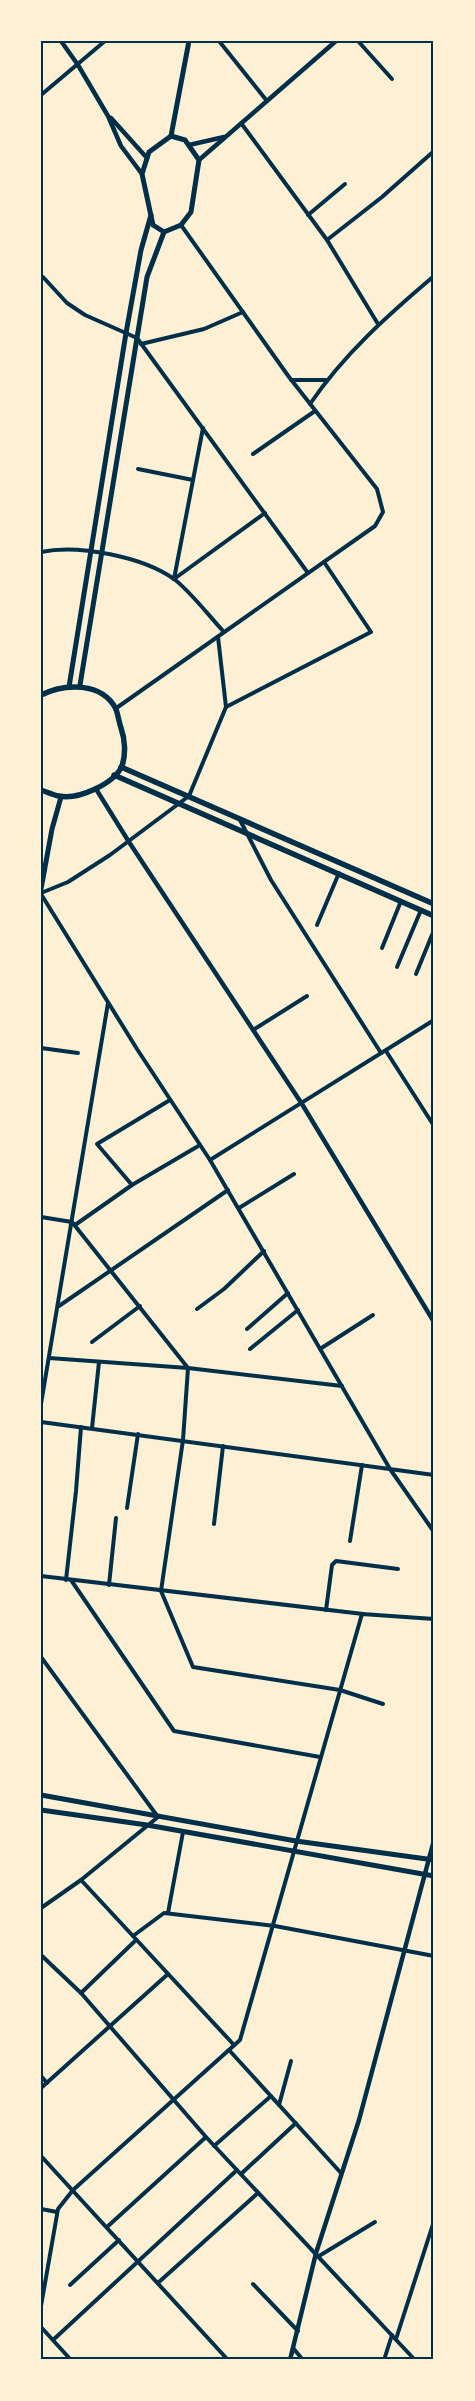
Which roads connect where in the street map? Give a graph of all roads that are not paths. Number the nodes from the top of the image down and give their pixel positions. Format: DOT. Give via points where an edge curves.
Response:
graph roads {
  1 [pos="61,41"];
  2 [pos="106,41"];
  3 [pos="189,41"];
  4 [pos="219,41"];
  5 [pos="336,41"];
  6 [pos="358,41"];
  7 [pos="78,65"];
  8 [pos="392,79"];
  9 [pos="41,95"];
  10 [pos="267,101"];
  11 [pos="108,116"];
  12 [pos="241,123"];
  13 [pos="171,136"];
  14 [pos="226,137"];
  15 [pos="188,145"];
  16 [pos="434,151"];
  17 [pos="430,154"];
  18 [pos="147,158"];
  19 [pos="434,159"];
  20 [pos="199,160"];
  21 [pos="142,174"];
  22 [pos="345,184"];
  23 [pos="151,215"];
  24 [pos="308,215"];
  25 [pos="181,225"];
  26 [pos="164,232"];
  27 [pos="327,240"];
  28 [pos="434,276"];
  29 [pos="42,277"];
  30 [pos="243,312"];
  31 [pos="378,324"];
  32 [pos="126,333"];
  33 [pos="137,338"];
  34 [pos="141,344"];
  35 [pos="291,380"];
  36 [pos="326,380"];
  37 [pos="310,404"];
  38 [pos="316,411"];
  39 [pos="203,428"];
  40 [pos="253,454"];
  41 [pos="138,469"];
  42 [pos="193,480"];
  43 [pos="265,513"];
  44 [pos="90,551"];
  45 [pos="41,552"];
  46 [pos="102,552"];
  47 [pos="324,562"];
  48 [pos="308,573"];
  49 [pos="174,579"];
  50 [pos="224,632"];
  51 [pos="218,637"];
  52 [pos="80,686"];
  53 [pos="69,687"];
  54 [pos="41,695"];
  55 [pos="226,707"];
  56 [pos="116,709"];
  57 [pos="121,767"];
  58 [pos="114,775"];
  59 [pos="96,789"];
  60 [pos="41,790"];
  61 [pos="188,796"];
  62 [pos="61,797"];
  63 [pos="179,804"];
  64 [pos="240,820"];
  65 [pos="246,831"];
  66 [pos="128,842"];
  67 [pos="339,873"];
  68 [pos="41,889"];
  69 [pos="41,894"];
  70 [pos="401,901"];
  71 [pos="434,904"];
  72 [pos="421,910"];
  73 [pos="434,916"];
  74 [pos="317,925"];
  75 [pos="434,930"];
  76 [pos="382,948"];
  77 [pos="397,967"];
  78 [pos="416,974"];
  79 [pos="307,996"];
  80 [pos="108,1003"];
  81 [pos="434,1020"];
  82 [pos="253,1030"];
  83 [pos="41,1048"];
  84 [pos="384,1052"];
  85 [pos="78,1053"];
  86 [pos="170,1100"];
  87 [pos="302,1104"];
  88 [pos="434,1126"];
  89 [pos="200,1145"];
  90 [pos="210,1160"];
  91 [pos="294,1174"];
  92 [pos="132,1185"];
  93 [pos="228,1190"];
  94 [pos="239,1208"];
  95 [pos="41,1217"];
  96 [pos="74,1223"];
  97 [pos="264,1251"];
  98 [pos="111,1271"];
  99 [pos="288,1293"];
  100 [pos="58,1306"];
  101 [pos="140,1306"];
  102 [pos="197,1309"];
  103 [pos="298,1310"];
  104 [pos="373,1315"];
  105 [pos="434,1322"];
  106 [pos="247,1329"];
  107 [pos="92,1342"];
  108 [pos="250,1349"];
  109 [pos="320,1349"];
  110 [pos="49,1358"];
  111 [pos="99,1362"];
  112 [pos="188,1368"];
  113 [pos="43,1378"];
  114 [pos="342,1386"];
  115 [pos="41,1404"];
  116 [pos="41,1422"];
  117 [pos="81,1427"];
  118 [pos="92,1428"];
  119 [pos="138,1434"];
  120 [pos="182,1440"];
  121 [pos="223,1446"];
  122 [pos="362,1465"];
  123 [pos="390,1469"];
  124 [pos="434,1475"];
  125 [pos="127,1508"];
  126 [pos="116,1518"];
  127 [pos="214,1524"];
  128 [pos="434,1532"];
  129 [pos="350,1541"];
  130 [pos="398,1569"];
  131 [pos="41,1576"];
  132 [pos="68,1580"];
  133 [pos="109,1585"];
  134 [pos="161,1591"];
  135 [pos="326,1610"];
  136 [pos="373,1615"];
  137 [pos="434,1619"];
  138 [pos="41,1657"];
  139 [pos="340,1690"];
  140 [pos="383,1704"];
  141 [pos="320,1757"];
  142 [pos="41,1795"];
  143 [pos="41,1810"];
  144 [pos="158,1817"];
  145 [pos="147,1825"];
  146 [pos="183,1832"];
  147 [pos="296,1840"];
  148 [pos="434,1840"];
  149 [pos="293,1852"];
  150 [pos="431,1860"];
  151 [pos="424,1875"];
  152 [pos="434,1876"];
  153 [pos="81,1880"];
  154 [pos="41,1908"];
  155 [pos="168,1913"];
  156 [pos="275,1926"];
  157 [pos="135,1938"];
  158 [pos="404,1951"];
  159 [pos="41,1955"];
  160 [pos="434,1956"];
  161 [pos="168,1974"];
  162 [pos="81,1993"];
  163 [pos="109,2026"];
  164 [pos="234,2045"];
  165 [pos="229,2050"];
  166 [pos="291,2061"];
  167 [pos="41,2076"];
  168 [pos="47,2082"];
  169 [pos="41,2088"];
  170 [pos="271,2096"];
  171 [pos="174,2099"];
  172 [pos="279,2105"];
  173 [pos="296,2123"];
  174 [pos="206,2137"];
  175 [pos="214,2146"];
  176 [pos="41,2156"];
  177 [pos="237,2170"];
  178 [pos="342,2173"];
  179 [pos="241,2174"];
  180 [pos="74,2190"];
  181 [pos="258,2193"];
  182 [pos="41,2209"];
  183 [pos="57,2212"];
  184 [pos="434,2221"];
  185 [pos="375,2222"];
  186 [pos="107,2226"];
  187 [pos="119,2240"];
  188 [pos="317,2255"];
  189 [pos="139,2260"];
  190 [pos="44,2279"];
  191 [pos="159,2282"];
  192 [pos="254,2284"];
  193 [pos="70,2285"];
  194 [pos="41,2304"];
  195 [pos="41,2327"];
  196 [pos="298,2330"];
  197 [pos="392,2335"];
  198 [pos="396,2339"];
  199 [pos="53,2340"];
  200 [pos="293,2348"];
  201 [pos="71,2360"];
  202 [pos="228,2360"];
  203 [pos="290,2360"];
  204 [pos="303,2360"];
  205 [pos="384,2360"];
  206 [pos="415,2360"];
  1 -- 7 [label="street"];
  2 -- 7 [label="street"];
  3 -- 13 [label="main road"];
  4 -- 10 [label="street"];
  5 -- 10 [label="street"];
  6 -- 8 [label="street"];
  7 -- 9 [label="street"];
  7 -- 11 [label="street"];
  10 -- 12 [label="street"];
  11 -- 18 [label="street"];
  11 -- 21 [label="street" via="121,146"];
  12 -- 14 [label="street"];
  12 -- 24 [label="street"];
  13 -- 15 [label="main road" via="185,140"];
  13 -- 18 [label="main road" via="149,152"];
  14 -- 15 [label="street"];
  14 -- 20 [label="street"];
  15 -- 20 [label="main road"];
  16 -- 17 [label="street"];
  17 -- 19 [label="street"];
  17 -- 27 [label="street"];
  18 -- 21 [label="main road"];
  20 -- 25 [label="main road" via="191,212"];
  21 -- 23 [label="main road"];
  22 -- 24 [label="street"];
  23 -- 26 [label="main road" via="153,225"];
  23 -- 32 [label="main road" via="141,250"];
  24 -- 27 [label="street"];
  25 -- 26 [label="main road"];
  25 -- 30 [label="street"];
  26 -- 33 [label="main road" via="147,277"];
  27 -- 31 [label="street"];
  28 -- 31 [label="street"];
  29 -- 32 [label="street" via="67,303 85,315"];
  30 -- 34 [label="street" via="204,329"];
  30 -- 35 [label="street"];
  31 -- 36 [label="street"];
  32 -- 33 [label="street"];
  32 -- 44 [label="main road"];
  33 -- 34 [label="street"];
  33 -- 46 [label="main road"];
  34 -- 39 [label="street"];
  35 -- 36 [label="street"];
  35 -- 37 [label="street"];
  36 -- 37 [label="street"];
  37 -- 38 [label="street"];
  38 -- 40 [label="street"];
  38 -- 47 [label="street" via="377,489 383,512 375,526"];
  39 -- 42 [label="street"];
  39 -- 43 [label="street"];
  41 -- 42 [label="street"];
  42 -- 49 [label="street"];
  43 -- 48 [label="street"];
  43 -- 49 [label="street"];
  44 -- 45 [label="street"];
  44 -- 46 [label="street"];
  44 -- 53 [label="main road"];
  46 -- 49 [label="street" via="143,564"];
  46 -- 52 [label="main road"];
  47 -- 48 [label="street"];
  47 -- 55 [label="street" via="371,632"];
  48 -- 50 [label="street"];
  49 -- 50 [label="street"];
  50 -- 51 [label="street"];
  51 -- 55 [label="street"];
  51 -- 56 [label="street"];
  52 -- 53 [label="main road"];
  52 -- 56 [label="main road" via="104,696"];
  53 -- 54 [label="main road"];
  55 -- 61 [label="street"];
  56 -- 57 [label="main road" via="124,738"];
  57 -- 58 [label="main road"];
  57 -- 61 [label="main road"];
  58 -- 59 [label="main road"];
  58 -- 63 [label="main road"];
  59 -- 62 [label="main road"];
  59 -- 66 [label="street"];
  60 -- 62 [label="main road"];
  61 -- 63 [label="street"];
  61 -- 64 [label="main road"];
  62 -- 68 [label="main road"];
  63 -- 65 [label="main road"];
  63 -- 66 [label="street"];
  64 -- 65 [label="street"];
  64 -- 71 [label="main road"];
  65 -- 67 [label="main road"];
  65 -- 84 [label="street" via="271,880"];
  66 -- 69 [label="street" via="68,882"];
  66 -- 82 [label="street"];
  67 -- 70 [label="main road"];
  67 -- 74 [label="street"];
  69 -- 80 [label="street"];
  70 -- 72 [label="main road"];
  70 -- 76 [label="street"];
  72 -- 73 [label="main road"];
  72 -- 77 [label="street"];
  75 -- 78 [label="street"];
  79 -- 82 [label="street"];
  80 -- 86 [label="street"];
  80 -- 96 [label="street"];
  81 -- 84 [label="street"];
  82 -- 87 [label="street"];
  83 -- 85 [label="street"];
  84 -- 87 [label="street"];
  84 -- 88 [label="street"];
  86 -- 89 [label="street"];
  86 -- 92 [label="street" via="97,1144"];
  87 -- 90 [label="street"];
  87 -- 105 [label="street"];
  89 -- 90 [label="street"];
  89 -- 92 [label="street"];
  90 -- 93 [label="street"];
  91 -- 94 [label="street"];
  92 -- 96 [label="street"];
  93 -- 94 [label="street"];
  93 -- 98 [label="street"];
  94 -- 97 [label="street"];
  95 -- 96 [label="street"];
  96 -- 98 [label="street"];
  96 -- 100 [label="street"];
  97 -- 99 [label="street"];
  97 -- 102 [label="street" via="224,1289"];
  98 -- 100 [label="street"];
  98 -- 101 [label="street"];
  99 -- 103 [label="street"];
  99 -- 106 [label="street"];
  100 -- 110 [label="street"];
  101 -- 107 [label="street"];
  101 -- 112 [label="street"];
  103 -- 108 [label="street"];
  103 -- 109 [label="street"];
  104 -- 109 [label="street"];
  109 -- 114 [label="street"];
  110 -- 111 [label="street"];
  110 -- 113 [label="street"];
  111 -- 112 [label="street"];
  111 -- 118 [label="street"];
  112 -- 114 [label="street"];
  112 -- 120 [label="street"];
  113 -- 115 [label="street"];
  114 -- 123 [label="street"];
  116 -- 117 [label="street"];
  117 -- 118 [label="street"];
  117 -- 132 [label="street"];
  118 -- 119 [label="street"];
  119 -- 120 [label="street"];
  119 -- 125 [label="street"];
  120 -- 121 [label="street"];
  120 -- 134 [label="street"];
  121 -- 122 [label="street"];
  121 -- 127 [label="street"];
  122 -- 123 [label="street"];
  122 -- 129 [label="street"];
  123 -- 124 [label="street"];
  123 -- 128 [label="street"];
  126 -- 133 [label="street"];
  130 -- 135 [label="street" via="336,1561 332,1565"];
  131 -- 132 [label="street"];
  132 -- 133 [label="street"];
  132 -- 141 [label="street" via="174,1730"];
  133 -- 134 [label="street"];
  134 -- 135 [label="street"];
  134 -- 139 [label="street" via="193,1666"];
  135 -- 136 [label="street"];
  136 -- 137 [label="street"];
  136 -- 139 [label="street" via="362,1614"];
  138 -- 144 [label="street"];
  139 -- 140 [label="street"];
  139 -- 141 [label="street"];
  141 -- 147 [label="street"];
  142 -- 144 [label="main road"];
  143 -- 145 [label="main road"];
  144 -- 145 [label="street"];
  144 -- 147 [label="main road"];
  145 -- 146 [label="main road"];
  145 -- 153 [label="street"];
  146 -- 149 [label="main road"];
  146 -- 155 [label="street"];
  147 -- 149 [label="street"];
  147 -- 150 [label="main road"];
  148 -- 150 [label="street"];
  149 -- 151 [label="main road"];
  149 -- 156 [label="street"];
  150 -- 151 [label="street"];
  151 -- 152 [label="main road"];
  151 -- 158 [label="street"];
  153 -- 154 [label="street"];
  153 -- 157 [label="street"];
  155 -- 156 [label="street"];
  155 -- 157 [label="street"];
  156 -- 158 [label="street"];
  156 -- 164 [label="street" via="240,2040"];
  157 -- 161 [label="street"];
  157 -- 162 [label="street"];
  158 -- 160 [label="street"];
  158 -- 178 [label="street"];
  159 -- 162 [label="street"];
  161 -- 163 [label="street"];
  161 -- 164 [label="street"];
  162 -- 163 [label="street"];
  163 -- 168 [label="street"];
  163 -- 171 [label="street"];
  164 -- 165 [label="street"];
  165 -- 170 [label="street"];
  165 -- 171 [label="street"];
  166 -- 172 [label="street"];
  167 -- 168 [label="street"];
  168 -- 169 [label="street"];
  170 -- 172 [label="street"];
  170 -- 175 [label="street"];
  171 -- 174 [label="street"];
  171 -- 180 [label="street"];
  172 -- 173 [label="street"];
  173 -- 178 [label="street"];
  173 -- 179 [label="street"];
  174 -- 175 [label="street"];
  174 -- 186 [label="street"];
  175 -- 177 [label="street"];
  176 -- 180 [label="street"];
  177 -- 179 [label="street"];
  177 -- 189 [label="street"];
  178 -- 188 [label="street"];
  179 -- 181 [label="street"];
  180 -- 183 [label="street"];
  180 -- 186 [label="street"];
  181 -- 188 [label="street"];
  181 -- 191 [label="street"];
  182 -- 183 [label="street"];
  183 -- 190 [label="street"];
  184 -- 198 [label="street"];
  185 -- 188 [label="street"];
  186 -- 187 [label="street"];
  187 -- 189 [label="street"];
  187 -- 193 [label="street"];
  188 -- 196 [label="street"];
  188 -- 197 [label="street"];
  189 -- 191 [label="street"];
  189 -- 199 [label="street"];
  190 -- 194 [label="street"];
  191 -- 202 [label="street"];
  192 -- 196 [label="street"];
  195 -- 199 [label="street"];
  196 -- 200 [label="street"];
  197 -- 198 [label="street"];
  197 -- 205 [label="street"];
  198 -- 206 [label="street"];
  199 -- 201 [label="street"];
  200 -- 203 [label="street"];
  200 -- 204 [label="street"];
}
